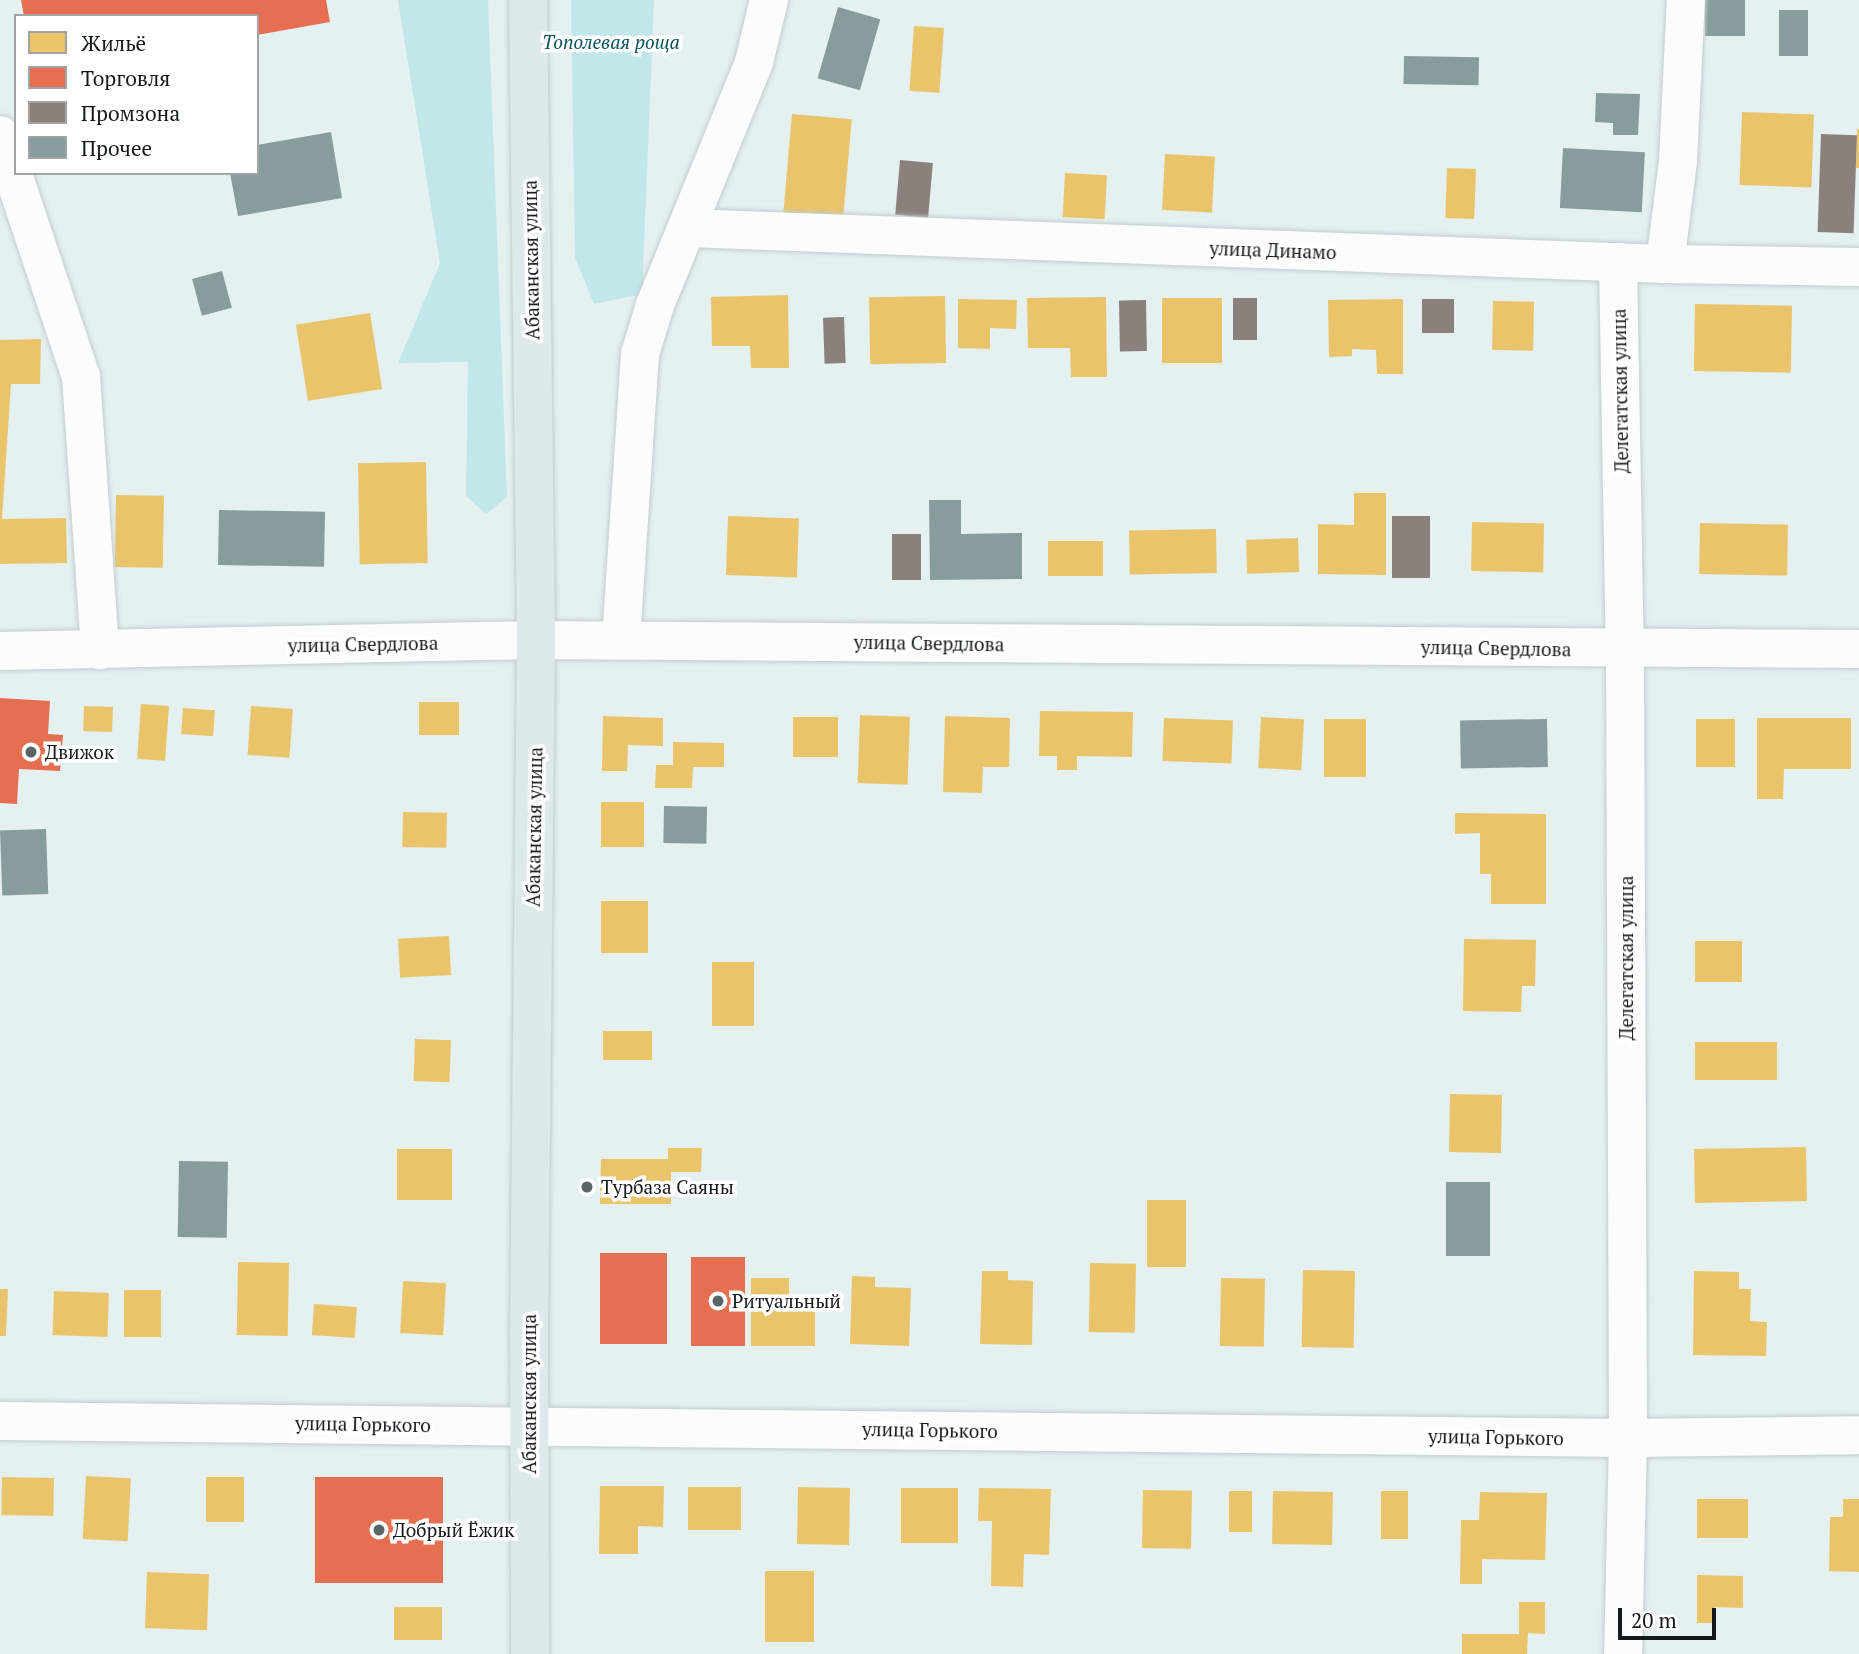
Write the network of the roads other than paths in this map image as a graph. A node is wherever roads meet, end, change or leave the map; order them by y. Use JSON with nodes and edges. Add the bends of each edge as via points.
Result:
{"nodes":[{"id":1,"x":528,"y":0,"type":"edge"},
{"id":2,"x":769,"y":0,"type":"edge"},
{"id":3,"x":1686,"y":0,"type":"edge"},
{"id":4,"x":0,"y":135,"type":"edge"},
{"id":5,"x":687,"y":228,"type":"junction"},
{"id":6,"x":1618,"y":262,"type":"junction"},
{"id":7,"x":1665,"y":264,"type":"junction"},
{"id":8,"x":1859,"y":267,"type":"edge"},
{"id":9,"x":536,"y":640,"type":"junction"},
{"id":10,"x":621,"y":640,"type":"junction"},
{"id":11,"x":1859,"y":649,"type":"edge"},
{"id":12,"x":100,"y":650,"type":"junction"},
{"id":13,"x":1625,"y":650,"type":"junction"},
{"id":14,"x":0,"y":652,"type":"edge"},
{"id":15,"x":0,"y":1421,"type":"edge"},
{"id":16,"x":530,"y":1426,"type":"junction"},
{"id":17,"x":1859,"y":1434,"type":"edge"},
{"id":18,"x":1628,"y":1438,"type":"junction"},
{"id":19,"x":530,"y":1654,"type":"edge"},
{"id":20,"x":1623,"y":1654,"type":"edge"}],
"edges":[{"from":1,"to":9,"type":"main road","name":"Абаканская улица"},
{"from":2,"to":5,"type":"street","via":[[754,62]]},
{"from":3,"to":7,"type":"street","via":[[1678,161]]},
{"from":4,"to":12,"type":"street","via":[[81,377]]},
{"from":5,"to":6,"type":"street","name":"улица Динамо"},
{"from":5,"to":10,"type":"street","via":[[640,354]]},
{"from":6,"to":7,"type":"street","name":"улица Динамо"},
{"from":6,"to":13,"type":"street","name":"Делегатская улица"},
{"from":7,"to":8,"type":"street","name":"улица Динамо"},
{"from":9,"to":10,"type":"street","name":"улица Свердлова"},
{"from":9,"to":12,"type":"street","name":"улица Свердлова"},
{"from":9,"to":16,"type":"main road","name":"Абаканская улица"},
{"from":10,"to":13,"type":"street","name":"улица Свердлова"},
{"from":11,"to":13,"type":"street","name":"улица Свердлова"},
{"from":12,"to":14,"type":"street","name":"улица Свердлова"},
{"from":13,"to":18,"type":"street","name":"Делегатская улица"},
{"from":15,"to":16,"type":"street","name":"улица Горького"},
{"from":16,"to":18,"type":"street","name":"улица Горького"},
{"from":16,"to":19,"type":"main road","name":"Абаканская улица"},
{"from":17,"to":18,"type":"street","name":"улица Горького"},
{"from":18,"to":20,"type":"street","name":"Делегатская улица"}]}
